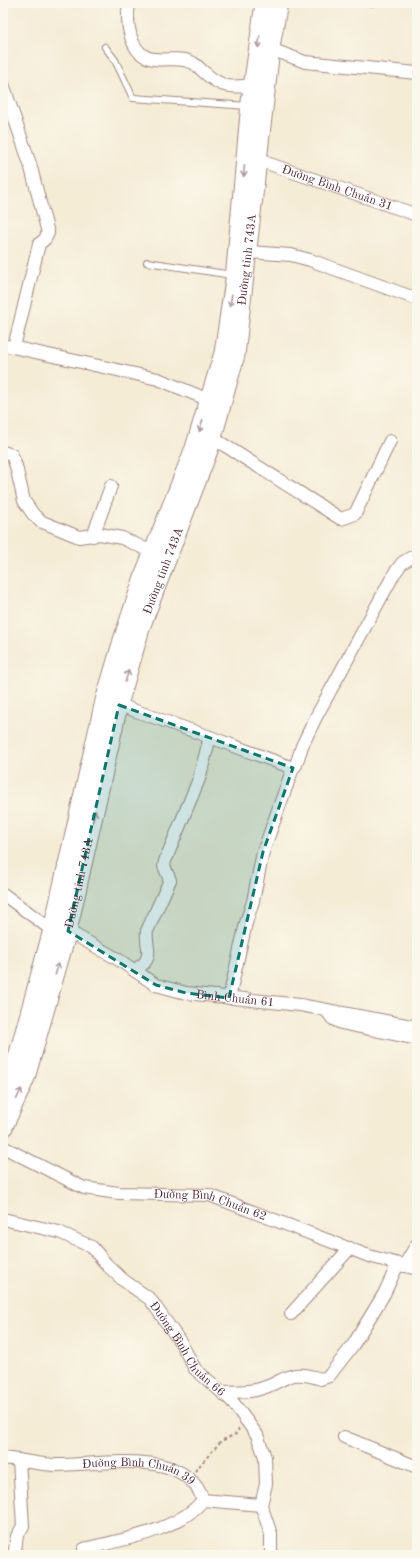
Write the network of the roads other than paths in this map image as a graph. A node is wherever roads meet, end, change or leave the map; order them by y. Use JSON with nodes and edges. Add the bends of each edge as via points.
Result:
{"nodes":[{"id":1,"x":129,"y":3,"type":"edge"},
{"id":2,"x":278,"y":4,"type":"edge"},
{"id":3,"x":105,"y":47,"type":"dead end"},
{"id":4,"x":272,"y":49,"type":"junction"},
{"id":5,"x":417,"y":73,"type":"edge"},
{"id":6,"x":3,"y":84,"type":"edge"},
{"id":7,"x":253,"y":84,"type":"junction"},
{"id":8,"x":250,"y":106,"type":"junction"},
{"id":9,"x":258,"y":160,"type":"junction"},
{"id":10,"x":417,"y":215,"type":"edge"},
{"id":11,"x":249,"y":252,"type":"junction"},
{"id":12,"x":147,"y":262,"type":"dead end"},
{"id":13,"x":234,"y":275,"type":"junction"},
{"id":14,"x":417,"y":299,"type":"edge"},
{"id":15,"x":8,"y":346,"type":"edge"},
{"id":16,"x":209,"y":400,"type":"junction"},
{"id":17,"x":213,"y":438,"type":"junction"},
{"id":18,"x":390,"y":442,"type":"dead end"},
{"id":19,"x":3,"y":452,"type":"edge"},
{"id":20,"x":111,"y":486,"type":"dead end"},
{"id":21,"x":93,"y":536,"type":"junction"},
{"id":22,"x":152,"y":552,"type":"junction"},
{"id":23,"x":412,"y":557,"type":"dead end"},
{"id":24,"x":119,"y":705,"type":"junction"},
{"id":25,"x":210,"y":736,"type":"junction"},
{"id":26,"x":292,"y":768,"type":"junction"},
{"id":27,"x":3,"y":894,"type":"edge"},
{"id":28,"x":60,"y":930,"type":"junction"},
{"id":29,"x":135,"y":971,"type":"junction"},
{"id":30,"x":229,"y":998,"type":"junction"},
{"id":31,"x":326,"y":1010,"type":"junction"},
{"id":32,"x":417,"y":1028,"type":"edge"},
{"id":33,"x":417,"y":1039,"type":"edge"},
{"id":34,"x":3,"y":1093,"type":"edge"},
{"id":35,"x":3,"y":1129,"type":"edge"},
{"id":36,"x":3,"y":1147,"type":"edge"},
{"id":37,"x":3,"y":1219,"type":"edge"},
{"id":38,"x":417,"y":1244,"type":"edge"},
{"id":39,"x":350,"y":1248,"type":"junction"},
{"id":40,"x":401,"y":1265,"type":"junction"},
{"id":41,"x":417,"y":1269,"type":"edge"},
{"id":42,"x":291,"y":1314,"type":"dead end"},
{"id":43,"x":222,"y":1392,"type":"junction"},
{"id":44,"x":344,"y":1437,"type":"dead end"},
{"id":45,"x":3,"y":1458,"type":"edge"},
{"id":46,"x":19,"y":1460,"type":"junction"},
{"id":47,"x":417,"y":1467,"type":"edge"},
{"id":48,"x":202,"y":1500,"type":"junction"},
{"id":49,"x":261,"y":1505,"type":"junction"},
{"id":50,"x":84,"y":1549,"type":"dead end"},
{"id":51,"x":16,"y":1555,"type":"edge"},
{"id":52,"x":271,"y":1555,"type":"edge"}],
"edges":[{"from":1,"to":7,"type":"street","via":[[127,14],[134,45],[153,60],[171,58],[193,63],[216,83],[233,88]]},
{"from":2,"to":4,"type":"main road","name":"Đường tỉnh 743A"},
{"from":2,"to":7,"type":"main road","name":"Đường tỉnh 743A","one_way":true},
{"from":3,"to":8,"type":"lane","via":[[115,60],[133,98]]},
{"from":4,"to":5,"type":"street","via":[[304,62]]},
{"from":4,"to":9,"type":"main road","name":"Đường tỉnh 743A"},
{"from":6,"to":15,"type":"street","via":[[30,164],[48,233],[39,244]]},
{"from":7,"to":8,"type":"main road","name":"Đường tỉnh 743A"},
{"from":8,"to":13,"type":"main road","name":"Đường tỉnh 743A","one_way":true},
{"from":9,"to":10,"type":"street","name":"Đường Bình Chuẩn 31"},
{"from":9,"to":11,"type":"main road","name":"Đường tỉnh 743A"},
{"from":11,"to":14,"type":"street","via":[[291,255],[310,260]]},
{"from":11,"to":17,"type":"main road","name":"Đường tỉnh 743A","via":[[236,355]]},
{"from":12,"to":13,"type":"lane"},
{"from":13,"to":16,"type":"main road","name":"Đường tỉnh 743A","one_way":true,"via":[[223,353]]},
{"from":15,"to":16,"type":"street","via":[[158,379]]},
{"from":16,"to":22,"type":"main road","name":"Đường tỉnh 743A","one_way":true,"via":[[194,448]]},
{"from":17,"to":18,"type":"street","via":[[341,519],[355,514]]},
{"from":24,"to":17,"type":"main road","name":"Đường tỉnh 743A","one_way":true,"via":[[142,625]]},
{"from":19,"to":21,"type":"street","via":[[12,455],[24,501],[40,521],[79,537]]},
{"from":20,"to":21,"type":"street"},
{"from":21,"to":22,"type":"street","via":[[100,534],[122,538]]},
{"from":22,"to":28,"type":"main road","name":"Đường tỉnh 743A","via":[[104,701]]},
{"from":23,"to":26,"type":"street","via":[[402,563],[394,574],[316,717],[296,765]]},
{"from":24,"to":25,"type":"street"},
{"from":28,"to":24,"type":"main road","name":"Đường tỉnh 743A","one_way":true},
{"from":25,"to":26,"type":"street"},
{"from":25,"to":29,"type":"street","via":[[199,779],[165,861],[164,866],[170,880],[147,932],[149,952],[144,964]]},
{"from":26,"to":30,"type":"street","via":[[263,852]]},
{"from":27,"to":28,"type":"street","name":"Bình Chuẩn 61"},
{"from":28,"to":29,"type":"street","name":"Bình Chuẩn 61"},
{"from":28,"to":34,"type":"main road","name":"Đường tỉnh 743A","via":[[12,1075]]},
{"from":35,"to":28,"type":"main road","name":"Đường tỉnh 743A","one_way":true,"via":[[26,1078]]},
{"from":29,"to":30,"type":"street","name":"Bình Chuẩn 61","via":[[156,985],[186,993]]},
{"from":30,"to":31,"type":"street","name":"Bình Chuẩn 61"},
{"from":31,"to":32,"type":"street","name":"Bình Chuẩn 61"},
{"from":31,"to":33,"type":"street","via":[[333,1019],[341,1023]]},
{"from":36,"to":39,"type":"street","name":"Đường Bình Chuẩn 62","via":[[84,1188],[118,1193],[210,1195]]},
{"from":37,"to":43,"type":"street","name":"Đường Bình Chuẩn 66","via":[[59,1232],[92,1247],[123,1280],[150,1299],[196,1369]]},
{"from":38,"to":40,"type":"street"},
{"from":39,"to":40,"type":"street","name":"Đường Bình Chuẩn 62"},
{"from":39,"to":42,"type":"street"},
{"from":40,"to":41,"type":"street","name":"Đường Bình Chuẩn 62"},
{"from":40,"to":43,"type":"street","via":[[353,1345],[329,1376],[321,1379],[306,1374],[291,1375],[257,1389]]},
{"from":43,"to":49,"type":"street","name":"Đường Bình Chuẩn 66","via":[[232,1401],[257,1435],[266,1457],[266,1484]]},
{"from":44,"to":47,"type":"street"},
{"from":45,"to":46,"type":"street","name":"Đường Bình Chuẩn 39"},
{"from":46,"to":48,"type":"street","name":"Đường Bình Chuẩn 39","via":[[54,1465],[154,1462],[170,1467],[189,1479],[200,1491]]},
{"from":46,"to":51,"type":"street","via":[[24,1526],[17,1536]]},
{"from":48,"to":49,"type":"street","name":"Đường Bình Chuẩn 39"},
{"from":48,"to":50,"type":"street","via":[[196,1509],[174,1523]]},
{"from":49,"to":52,"type":"street","via":[[271,1534]]}]}
